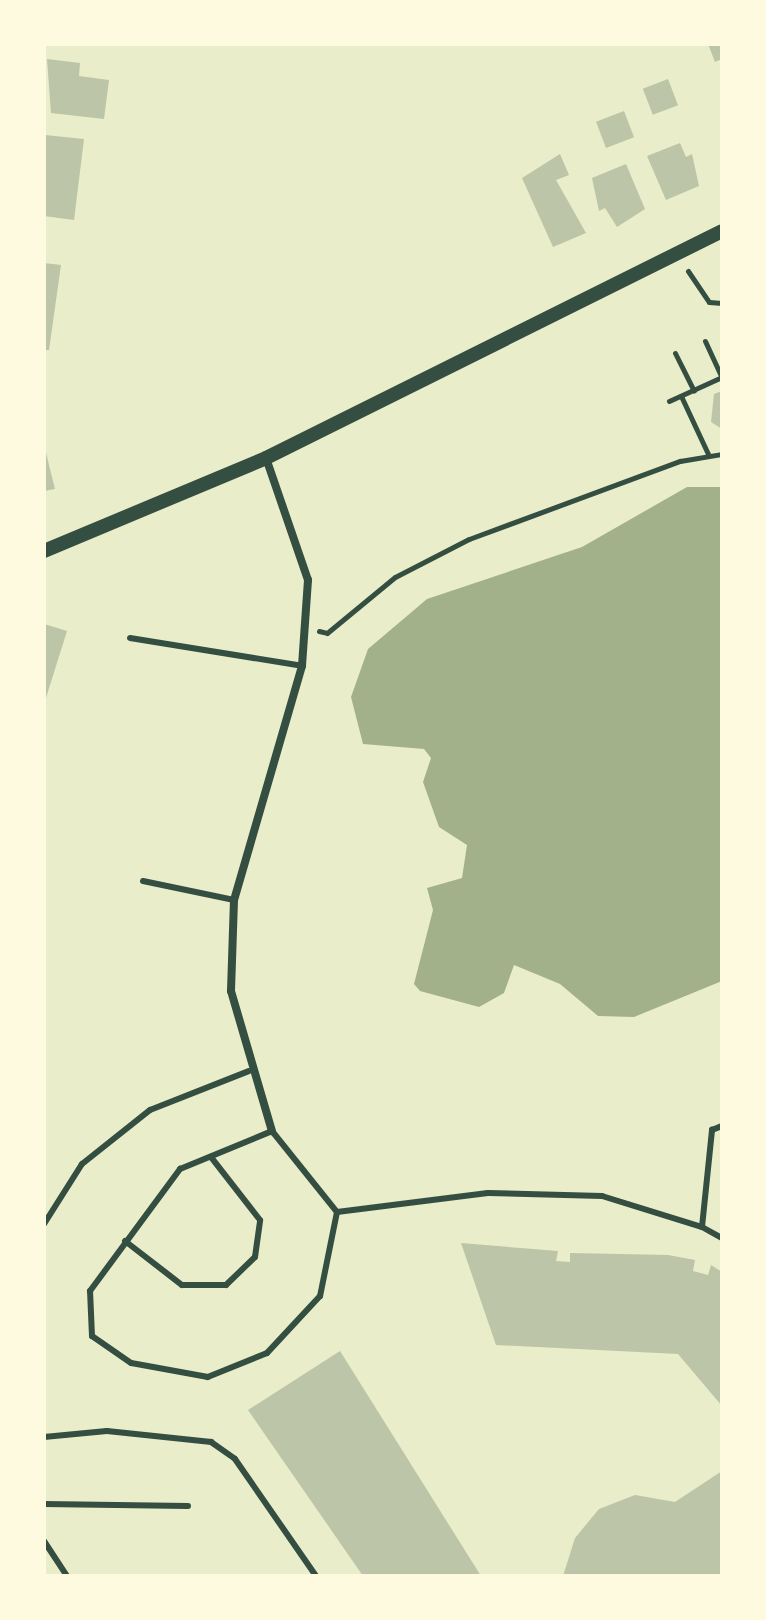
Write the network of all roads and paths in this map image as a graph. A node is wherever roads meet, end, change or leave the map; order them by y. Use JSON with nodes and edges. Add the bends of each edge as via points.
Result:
{"nodes":[{"id":1,"x":722,"y":231,"type":"edge"},
{"id":2,"x":678,"y":252,"type":"junction"},
{"id":3,"x":722,"y":303,"type":"edge"},
{"id":4,"x":705,"y":341,"type":"dead end"},
{"id":5,"x":675,"y":353,"type":"dead end"},
{"id":6,"x":722,"y":379,"type":"edge"},
{"id":7,"x":694,"y":391,"type":"junction"},
{"id":8,"x":681,"y":396,"type":"junction"},
{"id":9,"x":669,"y":401,"type":"dead end"},
{"id":10,"x":708,"y":454,"type":"junction"},
{"id":11,"x":722,"y":454,"type":"edge"},
{"id":12,"x":266,"y":458,"type":"junction"},
{"id":13,"x":44,"y":551,"type":"edge"},
{"id":14,"x":306,"y":628,"type":"junction"},
{"id":15,"x":130,"y":638,"type":"dead end"},
{"id":16,"x":302,"y":666,"type":"junction"},
{"id":17,"x":143,"y":881,"type":"dead end"},
{"id":18,"x":234,"y":900,"type":"junction"},
{"id":19,"x":249,"y":1071,"type":"junction"},
{"id":20,"x":722,"y":1126,"type":"edge"},
{"id":21,"x":272,"y":1131,"type":"junction"},
{"id":22,"x":211,"y":1157,"type":"junction"},
{"id":23,"x":337,"y":1212,"type":"junction"},
{"id":24,"x":44,"y":1224,"type":"edge"},
{"id":25,"x":702,"y":1227,"type":"junction"},
{"id":26,"x":722,"y":1238,"type":"edge"},
{"id":27,"x":125,"y":1241,"type":"junction"},
{"id":28,"x":44,"y":1437,"type":"edge"},
{"id":29,"x":44,"y":1504,"type":"edge"},
{"id":30,"x":188,"y":1506,"type":"dead end"},
{"id":31,"x":44,"y":1541,"type":"edge"},
{"id":32,"x":67,"y":1576,"type":"edge"},
{"id":33,"x":316,"y":1576,"type":"edge"}],
"edges":[{"from":1,"to":2,"type":"street"},
{"from":2,"to":3,"type":"path","via":[[709,302]]},
{"from":2,"to":12,"type":"street"},
{"from":4,"to":6,"type":"path"},
{"from":5,"to":7,"type":"path"},
{"from":6,"to":7,"type":"path"},
{"from":7,"to":8,"type":"path"},
{"from":8,"to":9,"type":"path"},
{"from":8,"to":10,"type":"path"},
{"from":10,"to":11,"type":"path"},
{"from":10,"to":14,"type":"path","via":[[469,539],[395,577],[327,633]]},
{"from":12,"to":13,"type":"street"},
{"from":12,"to":14,"type":"street","via":[[298,536]]},
{"from":14,"to":16,"type":"street"},
{"from":15,"to":16,"type":"lane"},
{"from":16,"to":18,"type":"street"},
{"from":17,"to":18,"type":"lane"},
{"from":18,"to":19,"type":"street","via":[[231,991]]},
{"from":19,"to":21,"type":"street"},
{"from":19,"to":24,"type":"lane","via":[[150,1110],[82,1164]]},
{"from":20,"to":25,"type":"lane","via":[[712,1130]]},
{"from":21,"to":22,"type":"lane"},
{"from":21,"to":23,"type":"lane"},
{"from":22,"to":27,"type":"lane","via":[[180,1169]]},
{"from":22,"to":27,"type":"lane","via":[[260,1220],[255,1257],[226,1285],[182,1285]]},
{"from":23,"to":25,"type":"lane","via":[[488,1193],[602,1196]]},
{"from":23,"to":27,"type":"lane","via":[[320,1296],[267,1353],[208,1377],[131,1363],[92,1336],[90,1291]]},
{"from":25,"to":26,"type":"lane"},
{"from":28,"to":33,"type":"lane","via":[[107,1431],[211,1442],[235,1459]]},
{"from":29,"to":30,"type":"lane"},
{"from":31,"to":32,"type":"lane"}]}
